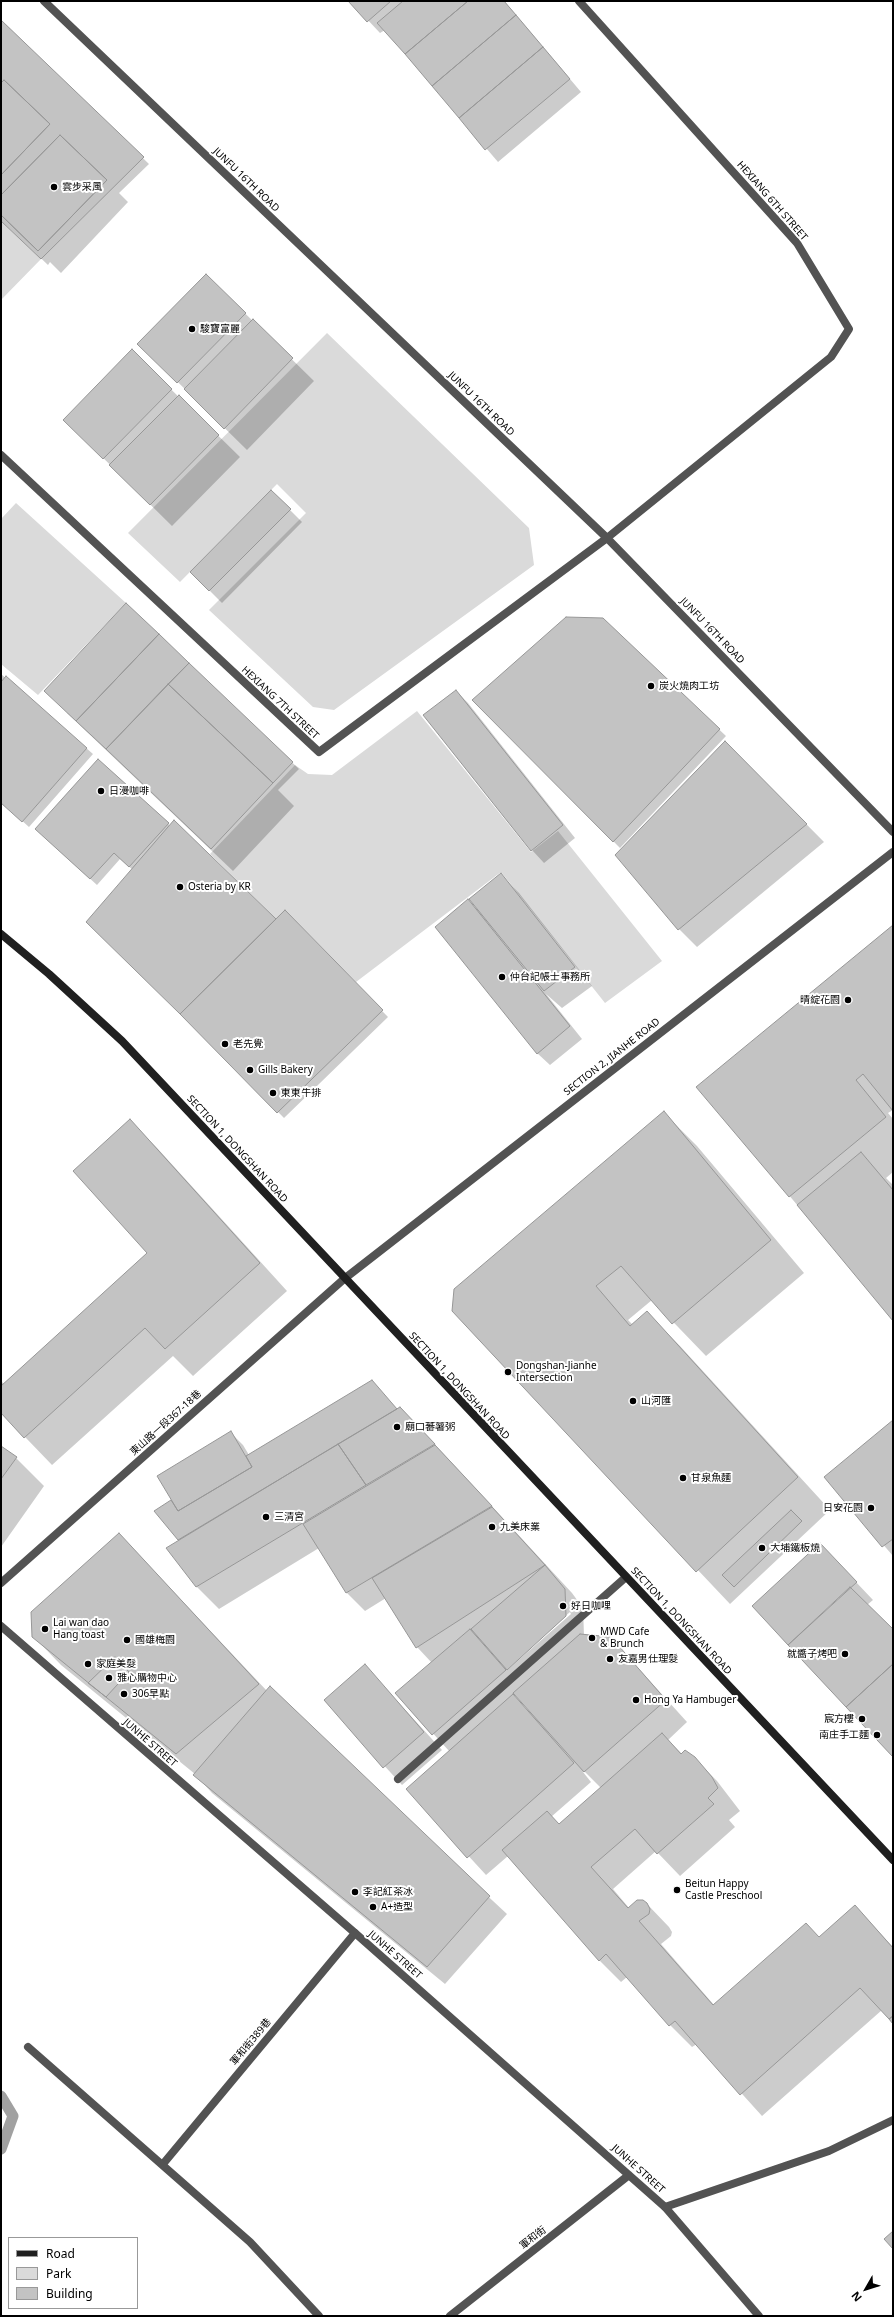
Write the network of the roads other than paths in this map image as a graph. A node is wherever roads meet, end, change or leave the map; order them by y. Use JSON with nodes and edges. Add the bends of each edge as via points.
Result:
{"nodes":[{"id":1,"x":44,"y":1,"type":"edge"},
{"id":2,"x":578,"y":1,"type":"edge"},
{"id":3,"x":1,"y":455,"type":"edge"},
{"id":4,"x":607,"y":538,"type":"junction"},
{"id":5,"x":893,"y":832,"type":"edge"},
{"id":6,"x":893,"y":852,"type":"edge"},
{"id":7,"x":1,"y":934,"type":"edge"},
{"id":8,"x":344,"y":1279,"type":"junction"},
{"id":9,"x":626,"y":1577,"type":"junction"},
{"id":10,"x":1,"y":1583,"type":"edge"},
{"id":11,"x":1,"y":1626,"type":"edge"},
{"id":12,"x":398,"y":1779,"type":"dead end"},
{"id":13,"x":893,"y":1860,"type":"edge"},
{"id":14,"x":355,"y":1933,"type":"junction"},
{"id":15,"x":28,"y":2047,"type":"dead end"},
{"id":16,"x":893,"y":2120,"type":"edge"},
{"id":17,"x":164,"y":2164,"type":"junction"},
{"id":18,"x":629,"y":2175,"type":"junction"},
{"id":19,"x":665,"y":2207,"type":"junction"},
{"id":20,"x":319,"y":2316,"type":"edge"},
{"id":21,"x":450,"y":2316,"type":"edge"},
{"id":22,"x":758,"y":2316,"type":"edge"}],
"edges":[{"from":1,"to":4,"type":"street","name":"JUNFU 16TH ROAD"},
{"from":2,"to":4,"type":"street","name":"HEXIANG 6TH STREET","via":[[797,243],[849,329],[831,357]]},
{"from":3,"to":4,"type":"street","name":"HEXIANG 7TH STREET","via":[[319,752]]},
{"from":4,"to":5,"type":"street","name":"JUNFU 16TH ROAD"},
{"from":6,"to":8,"type":"street","name":"SECTION 2, JIANHE ROAD"},
{"from":7,"to":8,"type":"main road","name":"SECTION 1, DONGSHAN ROAD","via":[[122,1041]]},
{"from":8,"to":9,"type":"main road","name":"SECTION 1, DONGSHAN ROAD"},
{"from":8,"to":10,"type":"street","name":"東山路一段367-18巷"},
{"from":9,"to":12,"type":"street"},
{"from":9,"to":13,"type":"main road","name":"SECTION 1, DONGSHAN ROAD"},
{"from":11,"to":14,"type":"street","name":"JUNHE STREET"},
{"from":14,"to":17,"type":"street","name":"軍和街389巷"},
{"from":14,"to":18,"type":"street","name":"JUNHE STREET"},
{"from":15,"to":17,"type":"street"},
{"from":16,"to":19,"type":"street","via":[[829,2151]]},
{"from":17,"to":20,"type":"street","via":[[250,2242]]},
{"from":18,"to":19,"type":"street","name":"JUNHE STREET"},
{"from":18,"to":21,"type":"street","name":"軍和街"},
{"from":19,"to":22,"type":"street","name":"JUNHE STREET"}]}
